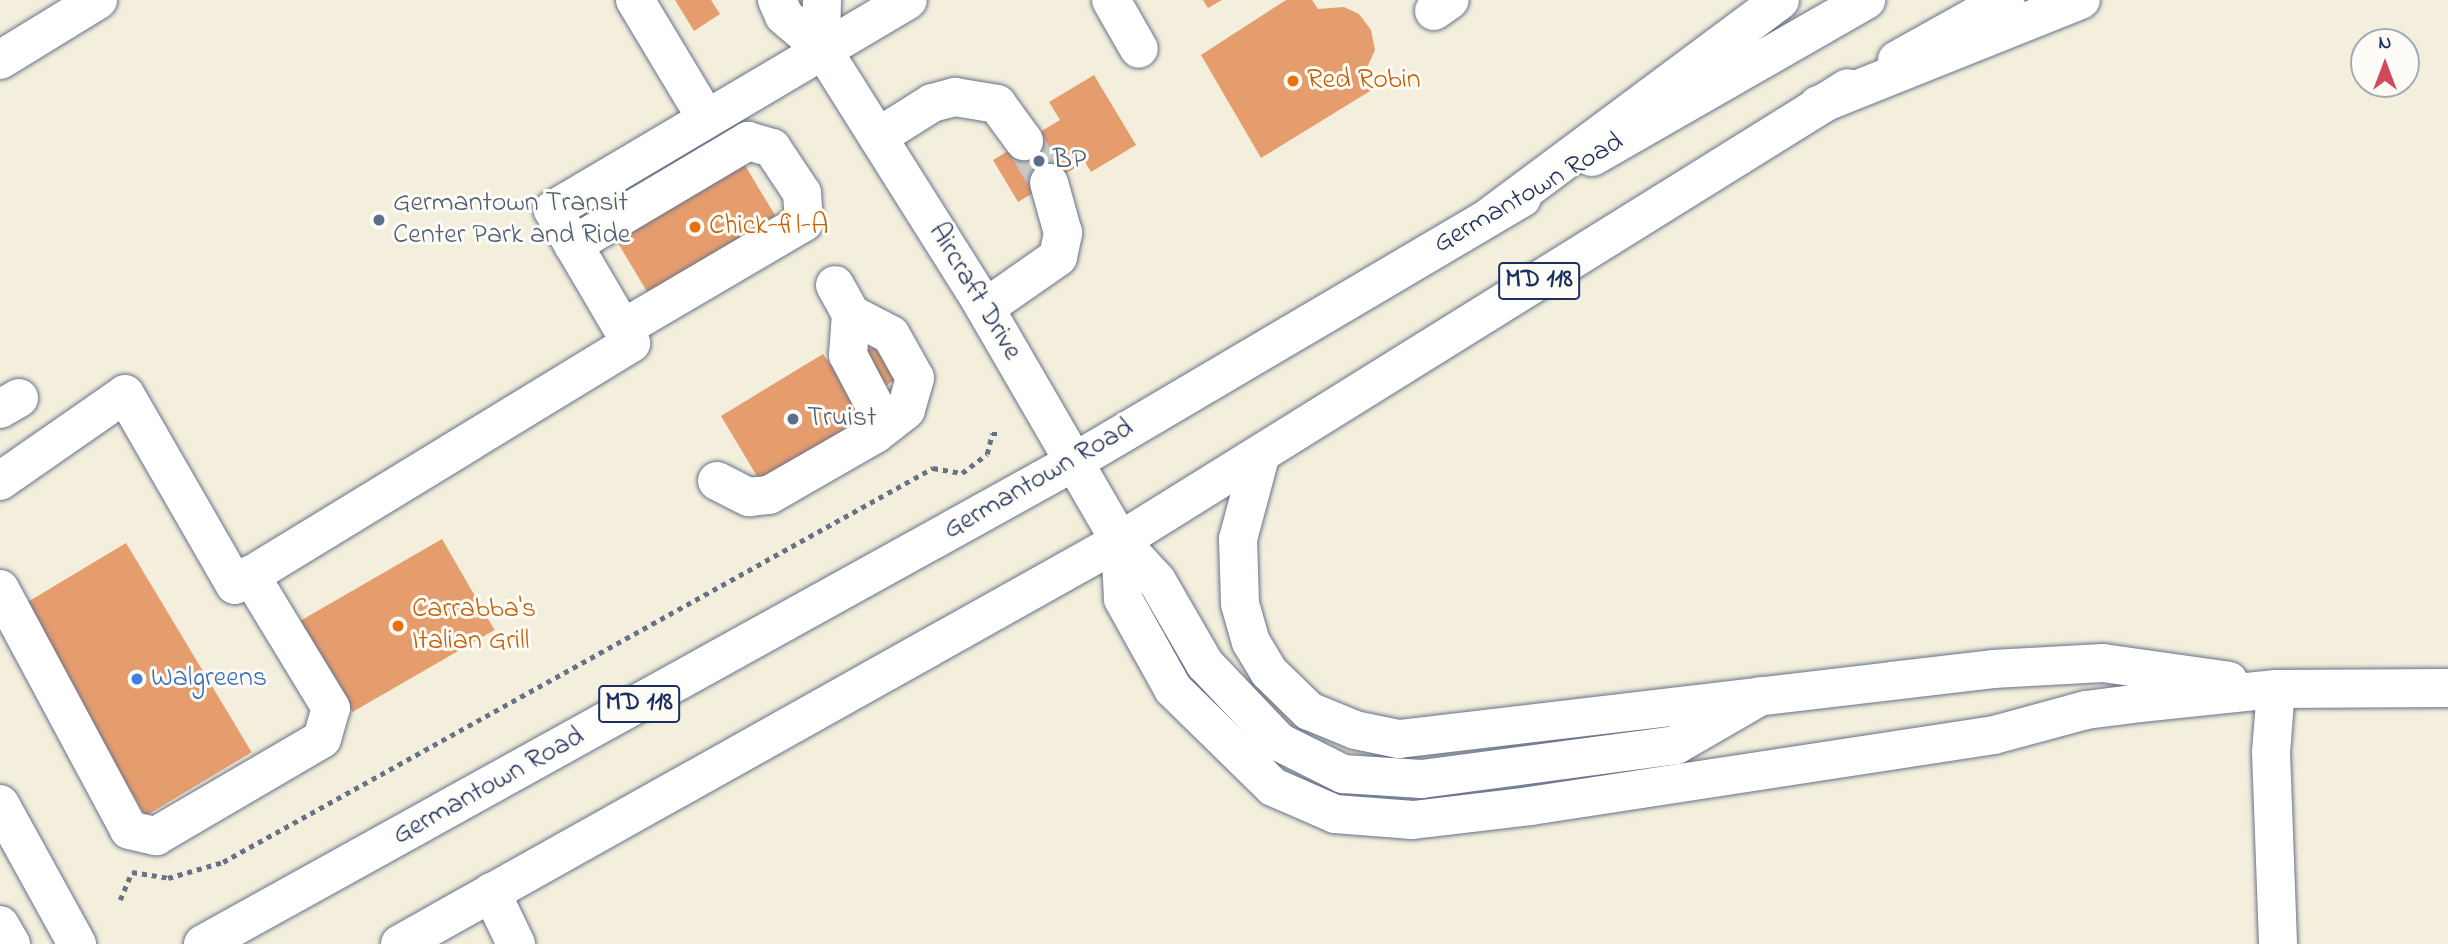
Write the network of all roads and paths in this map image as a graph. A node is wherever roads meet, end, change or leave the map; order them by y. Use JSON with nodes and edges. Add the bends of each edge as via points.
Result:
{"nodes":[{"id":1,"x":98,"y":0,"type":"edge"},
{"id":2,"x":635,"y":0,"type":"edge"},
{"id":3,"x":777,"y":0,"type":"edge"},
{"id":4,"x":822,"y":0,"type":"edge"},
{"id":5,"x":1111,"y":0,"type":"edge"},
{"id":6,"x":1780,"y":0,"type":"edge"},
{"id":7,"x":1866,"y":0,"type":"edge"},
{"id":8,"x":2005,"y":0,"type":"edge"},
{"id":9,"x":2081,"y":0,"type":"edge"},
{"id":10,"x":894,"y":4,"type":"edge"},
{"id":11,"x":821,"y":47,"type":"junction"},
{"id":12,"x":1139,"y":48,"type":"dead end"},
{"id":13,"x":0,"y":60,"type":"edge"},
{"id":14,"x":1818,"y":105,"type":"junction"},
{"id":15,"x":706,"y":118,"type":"junction"},
{"id":16,"x":878,"y":137,"type":"junction"},
{"id":17,"x":1024,"y":141,"type":"tunnel mouth"},
{"id":18,"x":1049,"y":184,"type":"tunnel mouth"},
{"id":19,"x":1492,"y":215,"type":"junction"},
{"id":20,"x":573,"y":245,"type":"junction"},
{"id":21,"x":985,"y":308,"type":"junction"},
{"id":22,"x":623,"y":328,"type":"junction"},
{"id":23,"x":875,"y":434,"type":"junction"},
{"id":24,"x":1001,"y":434,"type":"dead end"},
{"id":25,"x":1260,"y":457,"type":"junction"},
{"id":26,"x":1074,"y":462,"type":"junction"},
{"id":27,"x":0,"y":481,"type":"edge"},
{"id":28,"x":717,"y":481,"type":"dead end"},
{"id":29,"x":1120,"y":541,"type":"junction"},
{"id":30,"x":250,"y":575,"type":"junction"},
{"id":31,"x":0,"y":589,"type":"edge"},
{"id":32,"x":2448,"y":688,"type":"edge"},
{"id":33,"x":2276,"y":689,"type":"junction"},
{"id":34,"x":1761,"y":696,"type":"junction"},
{"id":35,"x":0,"y":804,"type":"edge"},
{"id":36,"x":491,"y":892,"type":"junction"},
{"id":37,"x":120,"y":900,"type":"dead end"},
{"id":38,"x":0,"y":925,"type":"edge"},
{"id":39,"x":11,"y":944,"type":"edge"},
{"id":40,"x":77,"y":944,"type":"edge"},
{"id":41,"x":203,"y":944,"type":"edge"},
{"id":42,"x":400,"y":944,"type":"edge"},
{"id":43,"x":516,"y":944,"type":"edge"},
{"id":44,"x":2278,"y":944,"type":"edge"}],
"edges":[{"from":1,"to":13,"type":"main road"},
{"from":2,"to":15,"type":"main road"},
{"from":3,"to":11,"type":"main road","name":"Aircraft Drive","via":[[784,16]]},
{"from":4,"to":11,"type":"main road"},
{"from":5,"to":12,"type":"main road"},
{"from":6,"to":19,"type":"main road"},
{"from":7,"to":19,"type":"main road","name":"Germantown Road","number":"MD 118"},
{"from":8,"to":14,"type":"main road","number":"MD 118"},
{"from":9,"to":14,"type":"main road"},
{"from":10,"to":11,"type":"main road"},
{"from":11,"to":15,"type":"main road"},
{"from":11,"to":16,"type":"main road","name":"Aircraft Drive"},
{"from":14,"to":25,"type":"main road","number":"MD 118"},
{"from":15,"to":20,"type":"main road","via":[[553,210]]},
{"from":16,"to":17,"type":"main road","via":[[932,103],[955,97],[997,104]]},
{"from":16,"to":21,"type":"main road","name":"Aircraft Drive"},
{"from":18,"to":21,"type":"main road","via":[[1063,233],[1058,257]]},
{"from":19,"to":26,"type":"main road","name":"Germantown Road","number":"MD 118"},
{"from":20,"to":22,"type":"main road"},
{"from":20,"to":22,"type":"main road","via":[[748,141],[772,148],[802,193],[804,222]]},
{"from":21,"to":26,"type":"main road","name":"Aircraft Drive"},
{"from":22,"to":30,"type":"main road","via":[[631,343]]},
{"from":23,"to":23,"type":"main road","via":[[878,412],[848,355],[843,299],[891,335],[915,378],[906,410]]},
{"from":23,"to":28,"type":"main road","via":[[769,495],[749,497]]},
{"from":24,"to":37,"type":"path","via":[[992,434],[987,454],[962,473],[933,468],[223,862],[168,878],[132,872]]},
{"from":25,"to":29,"type":"main road","number":"MD 118"},
{"from":25,"to":34,"type":"main road","via":[[1237,539],[1240,604],[1269,672],[1309,711],[1398,739]]},
{"from":26,"to":29,"type":"main road","name":"Aircraft Drive"},
{"from":26,"to":41,"type":"main road","name":"Germantown Road","number":"MD 118"},
{"from":27,"to":30,"type":"main road","via":[[125,394],[235,585]]},
{"from":29,"to":33,"type":"main road","via":[[1123,599],[1173,689],[1273,787],[1335,814],[1413,820],[1530,806],[1994,735],[2086,710]]},
{"from":29,"to":34,"type":"main road","via":[[1157,581],[1205,664],[1253,719],[1279,742],[1343,774],[1422,779],[1676,745]]},
{"from":29,"to":36,"type":"main road","number":"MD 118"},
{"from":30,"to":31,"type":"main road","via":[[331,708],[322,739],[156,836],[128,830]]},
{"from":32,"to":33,"type":"main road"},
{"from":33,"to":34,"type":"main road","via":[[2103,663],[1993,668]]},
{"from":33,"to":44,"type":"main road","via":[[2271,752]]},
{"from":35,"to":40,"type":"main road"},
{"from":36,"to":42,"type":"main road","number":"MD 118"},
{"from":36,"to":43,"type":"main road"},
{"from":38,"to":39,"type":"main road"}]}
